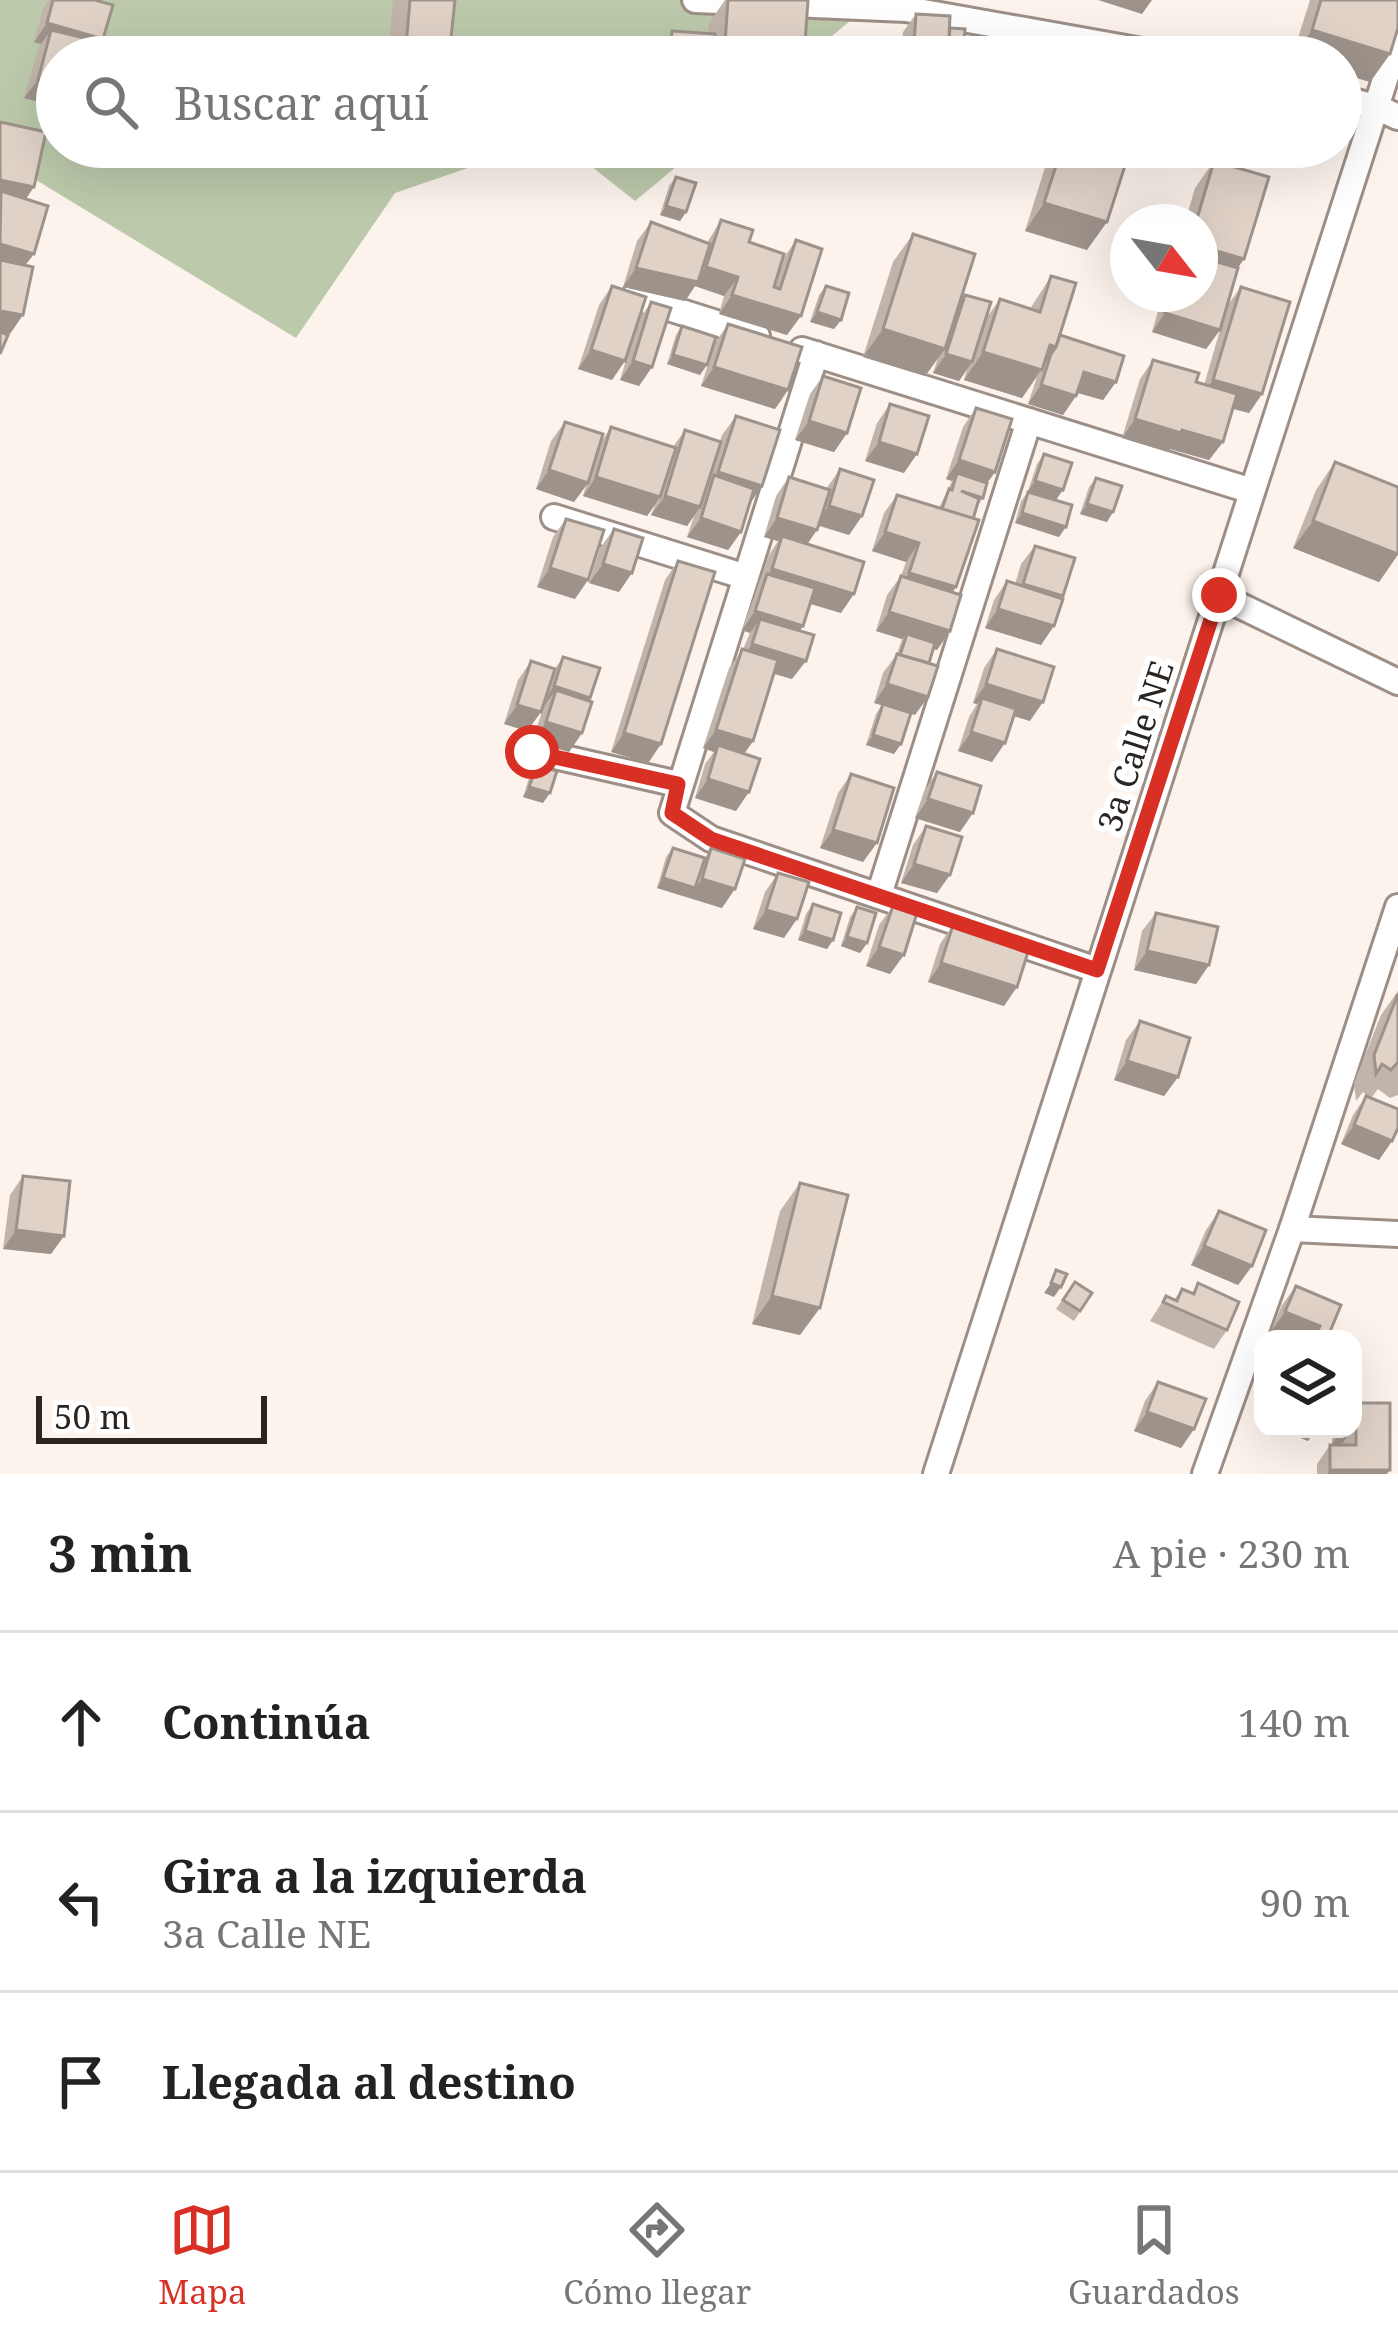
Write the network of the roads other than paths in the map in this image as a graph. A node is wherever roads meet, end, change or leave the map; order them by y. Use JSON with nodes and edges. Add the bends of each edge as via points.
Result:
{"nodes":[{"id":1,"x":694,"y":0,"type":"edge"},
{"id":2,"x":906,"y":5,"type":"edge"},
{"id":3,"x":1067,"y":36,"type":"edge"},
{"id":4,"x":1398,"y":39,"type":"edge"},
{"id":5,"x":1387,"y":112,"type":"edge"},
{"id":6,"x":634,"y":297,"type":"edge"},
{"id":7,"x":816,"y":355,"type":"junction"},
{"id":8,"x":1028,"y":421,"type":"junction"},
{"id":9,"x":1252,"y":491,"type":"junction"},
{"id":10,"x":554,"y":517,"type":"dead end"},
{"id":11,"x":746,"y":577,"type":"junction"},
{"id":12,"x":1219,"y":595,"type":"junction"},
{"id":13,"x":1398,"y":682,"type":"edge"},
{"id":14,"x":532,"y":752,"type":"dead end"},
{"id":15,"x":678,"y":784,"type":"junction"},
{"id":16,"x":879,"y":895,"type":"junction"},
{"id":17,"x":1398,"y":907,"type":"edge"},
{"id":18,"x":1097,"y":970,"type":"junction"},
{"id":19,"x":1292,"y":1229,"type":"junction"},
{"id":20,"x":1398,"y":1234,"type":"edge"},
{"id":21,"x":936,"y":1474,"type":"edge"},
{"id":22,"x":1205,"y":1474,"type":"edge"}],
"edges":[{"from":1,"to":2,"type":"street"},
{"from":2,"to":3,"type":"street"},
{"from":4,"to":5,"type":"street","name":"3a Calle NE"},
{"from":5,"to":9,"type":"street","name":"3a Calle NE"},
{"from":6,"to":7,"type":"street"},
{"from":7,"to":8,"type":"street"},
{"from":7,"to":11,"type":"street"},
{"from":8,"to":9,"type":"street"},
{"from":8,"to":16,"type":"street"},
{"from":9,"to":12,"type":"street","name":"3a Calle NE"},
{"from":10,"to":11,"type":"street"},
{"from":11,"to":15,"type":"street"},
{"from":12,"to":13,"type":"street"},
{"from":12,"to":18,"type":"street","name":"3a Calle NE"},
{"from":14,"to":15,"type":"street"},
{"from":15,"to":16,"type":"street","via":[[672,813],[711,839]]},
{"from":16,"to":18,"type":"street"},
{"from":17,"to":19,"type":"street"},
{"from":18,"to":21,"type":"street","name":"3a Calle NE"},
{"from":19,"to":20,"type":"street"},
{"from":19,"to":22,"type":"street"}]}
